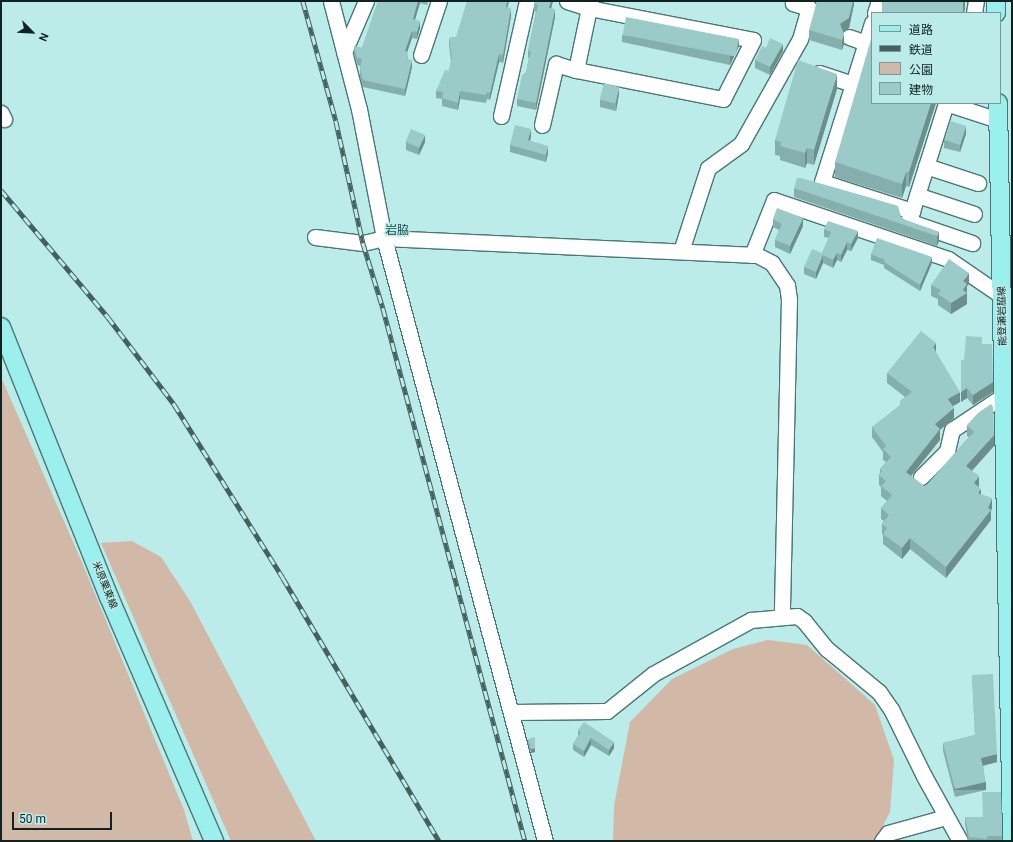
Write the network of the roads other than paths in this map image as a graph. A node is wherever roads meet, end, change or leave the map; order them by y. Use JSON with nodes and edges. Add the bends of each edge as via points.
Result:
{"nodes":[{"id":1,"x":332,"y":1,"type":"edge"},
{"id":2,"x":366,"y":1,"type":"edge"},
{"id":3,"x":439,"y":1,"type":"edge"},
{"id":4,"x":527,"y":1,"type":"edge"},
{"id":5,"x":567,"y":1,"type":"edge"},
{"id":6,"x":794,"y":1,"type":"edge"},
{"id":7,"x":879,"y":1,"type":"edge"},
{"id":8,"x":976,"y":1,"type":"edge"},
{"id":9,"x":996,"y":1,"type":"edge"},
{"id":10,"x":590,"y":4,"type":"edge"},
{"id":11,"x":875,"y":12,"type":"edge"},
{"id":12,"x":974,"y":12,"type":"edge"},
{"id":13,"x":996,"y":12,"type":"edge"},
{"id":14,"x":871,"y":26,"type":"edge"},
{"id":15,"x":849,"y":37,"type":"dead end"},
{"id":16,"x":866,"y":43,"type":"junction"},
{"id":17,"x":344,"y":52,"type":"junction"},
{"id":18,"x":421,"y":55,"type":"dead end"},
{"id":19,"x":576,"y":70,"type":"junction"},
{"id":20,"x":811,"y":71,"type":"edge"},
{"id":21,"x":852,"y":84,"type":"junction"},
{"id":22,"x":946,"y":104,"type":"edge"},
{"id":23,"x":952,"y":104,"type":"edge"},
{"id":24,"x":998,"y":112,"type":"edge"},
{"id":25,"x":501,"y":116,"type":"dead end"},
{"id":26,"x":542,"y":125,"type":"dead end"},
{"id":27,"x":926,"y":166,"type":"junction"},
{"id":28,"x":978,"y":183,"type":"dead end"},
{"id":29,"x":917,"y":195,"type":"junction"},
{"id":30,"x":912,"y":210,"type":"junction"},
{"id":31,"x":974,"y":214,"type":"dead end"},
{"id":32,"x":315,"y":237,"type":"dead end"},
{"id":33,"x":384,"y":238,"type":"junction"},
{"id":34,"x":972,"y":243,"type":"dead end"},
{"id":35,"x":681,"y":251,"type":"junction"},
{"id":36,"x":752,"y":255,"type":"junction"},
{"id":37,"x":1007,"y":296,"type":"edge"},
{"id":38,"x":1,"y":327,"type":"edge"},
{"id":39,"x":1004,"y":395,"type":"junction"},
{"id":40,"x":921,"y":477,"type":"dead end"},
{"id":41,"x":1009,"y":513,"type":"edge"},
{"id":42,"x":782,"y":617,"type":"junction"},
{"id":43,"x":512,"y":712,"type":"junction"},
{"id":44,"x":946,"y":817,"type":"junction"},
{"id":45,"x":214,"y":841,"type":"edge"},
{"id":46,"x":545,"y":841,"type":"edge"},
{"id":47,"x":882,"y":841,"type":"edge"},
{"id":48,"x":960,"y":841,"type":"edge"},
{"id":49,"x":1012,"y":841,"type":"edge"}],
"edges":[{"from":1,"to":17,"type":"street"},
{"from":2,"to":17,"type":"street"},
{"from":3,"to":18,"type":"street"},
{"from":4,"to":25,"type":"street"},
{"from":5,"to":10,"type":"street"},
{"from":6,"to":35,"type":"street","via":[[793,3],[809,8],[800,39],[741,144],[708,168]]},
{"from":7,"to":11,"type":"street"},
{"from":8,"to":12,"type":"street"},
{"from":9,"to":13,"type":"main road"},
{"from":10,"to":19,"type":"street"},
{"from":10,"to":19,"type":"street","via":[[753,40],[723,99]]},
{"from":14,"to":16,"type":"street"},
{"from":15,"to":16,"type":"street"},
{"from":16,"to":21,"type":"street"},
{"from":17,"to":33,"type":"street","via":[[359,109]]},
{"from":19,"to":26,"type":"street","via":[[556,64]]},
{"from":20,"to":21,"type":"street"},
{"from":21,"to":30,"type":"street","via":[[822,182]]},
{"from":22,"to":27,"type":"street"},
{"from":23,"to":24,"type":"street"},
{"from":24,"to":37,"type":"main road","name":"能登瀬岩脇線"},
{"from":27,"to":28,"type":"street"},
{"from":27,"to":29,"type":"street"},
{"from":29,"to":30,"type":"street"},
{"from":29,"to":31,"type":"street"},
{"from":30,"to":34,"type":"street","via":[[908,221]]},
{"from":32,"to":33,"type":"street","via":[[363,243]]},
{"from":33,"to":35,"type":"street"},
{"from":33,"to":43,"type":"street"},
{"from":35,"to":36,"type":"street"},
{"from":36,"to":37,"type":"street","via":[[774,200],[948,259]]},
{"from":36,"to":42,"type":"street","via":[[772,262],[787,285],[789,299]]},
{"from":37,"to":39,"type":"main road","name":"能登瀬岩脇線"},
{"from":38,"to":45,"type":"main road","name":"米原栗東線","via":[[109,597]]},
{"from":39,"to":40,"type":"street","via":[[952,430],[947,451]]},
{"from":39,"to":41,"type":"main road","name":"能登瀬岩脇線"},
{"from":41,"to":49,"type":"main road","name":"能登瀬岩脇線"},
{"from":42,"to":43,"type":"street","via":[[751,620],[653,674],[607,711]]},
{"from":42,"to":44,"type":"street","via":[[796,616],[804,621],[827,649],[879,692],[903,729]]},
{"from":43,"to":46,"type":"street"},
{"from":44,"to":47,"type":"street","via":[[888,833]]},
{"from":44,"to":48,"type":"street"}]}
